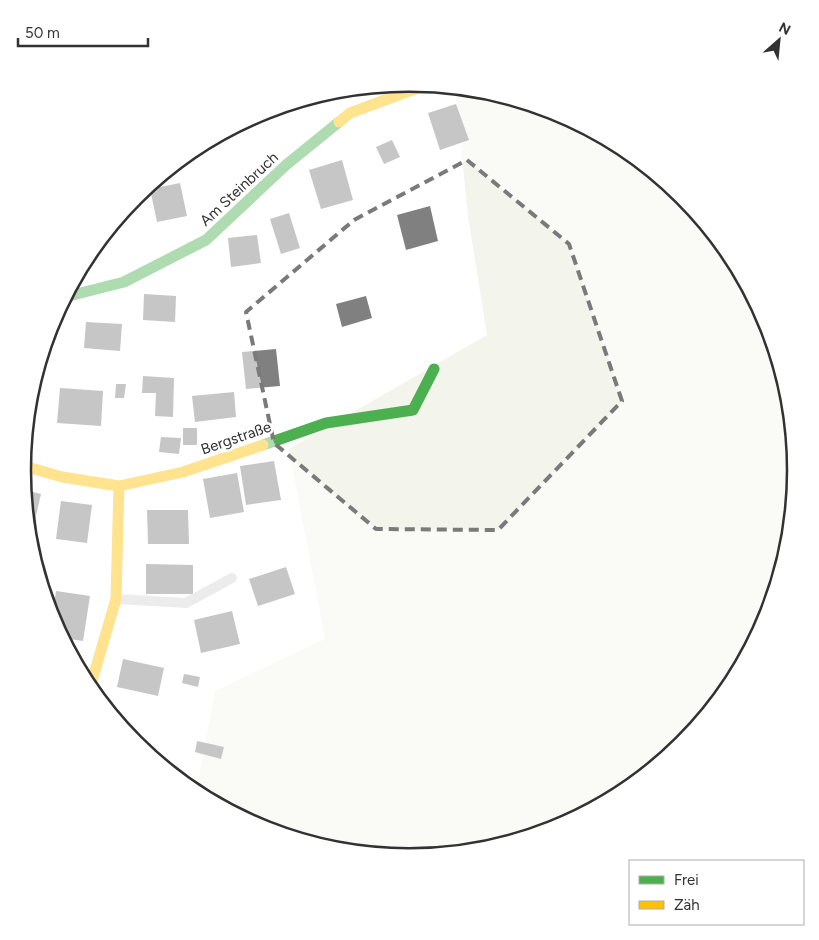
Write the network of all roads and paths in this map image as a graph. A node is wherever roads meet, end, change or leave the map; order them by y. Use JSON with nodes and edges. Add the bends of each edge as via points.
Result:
{"nodes":[{"id":1,"x":406,"y":92,"type":"edge"},
{"id":2,"x":74,"y":295,"type":"edge"},
{"id":3,"x":434,"y":368,"type":"dead end"},
{"id":4,"x":31,"y":468,"type":"edge"},
{"id":5,"x":119,"y":486,"type":"junction"},
{"id":6,"x":232,"y":578,"type":"dead end"},
{"id":7,"x":116,"y":599,"type":"junction"},
{"id":8,"x":93,"y":677,"type":"edge"}],
"edges":[{"from":1,"to":2,"type":"street","name":"Am Steinbruch","via":[[350,113],[286,165],[206,240],[124,282]]},
{"from":3,"to":5,"type":"street","name":"Bergstraße","via":[[414,410],[326,423],[183,472]]},
{"from":4,"to":5,"type":"street","name":"Bergstraße","via":[[62,477]]},
{"from":5,"to":7,"type":"street"},
{"from":6,"to":7,"type":"lane","via":[[186,603]]},
{"from":7,"to":8,"type":"street"}]}
